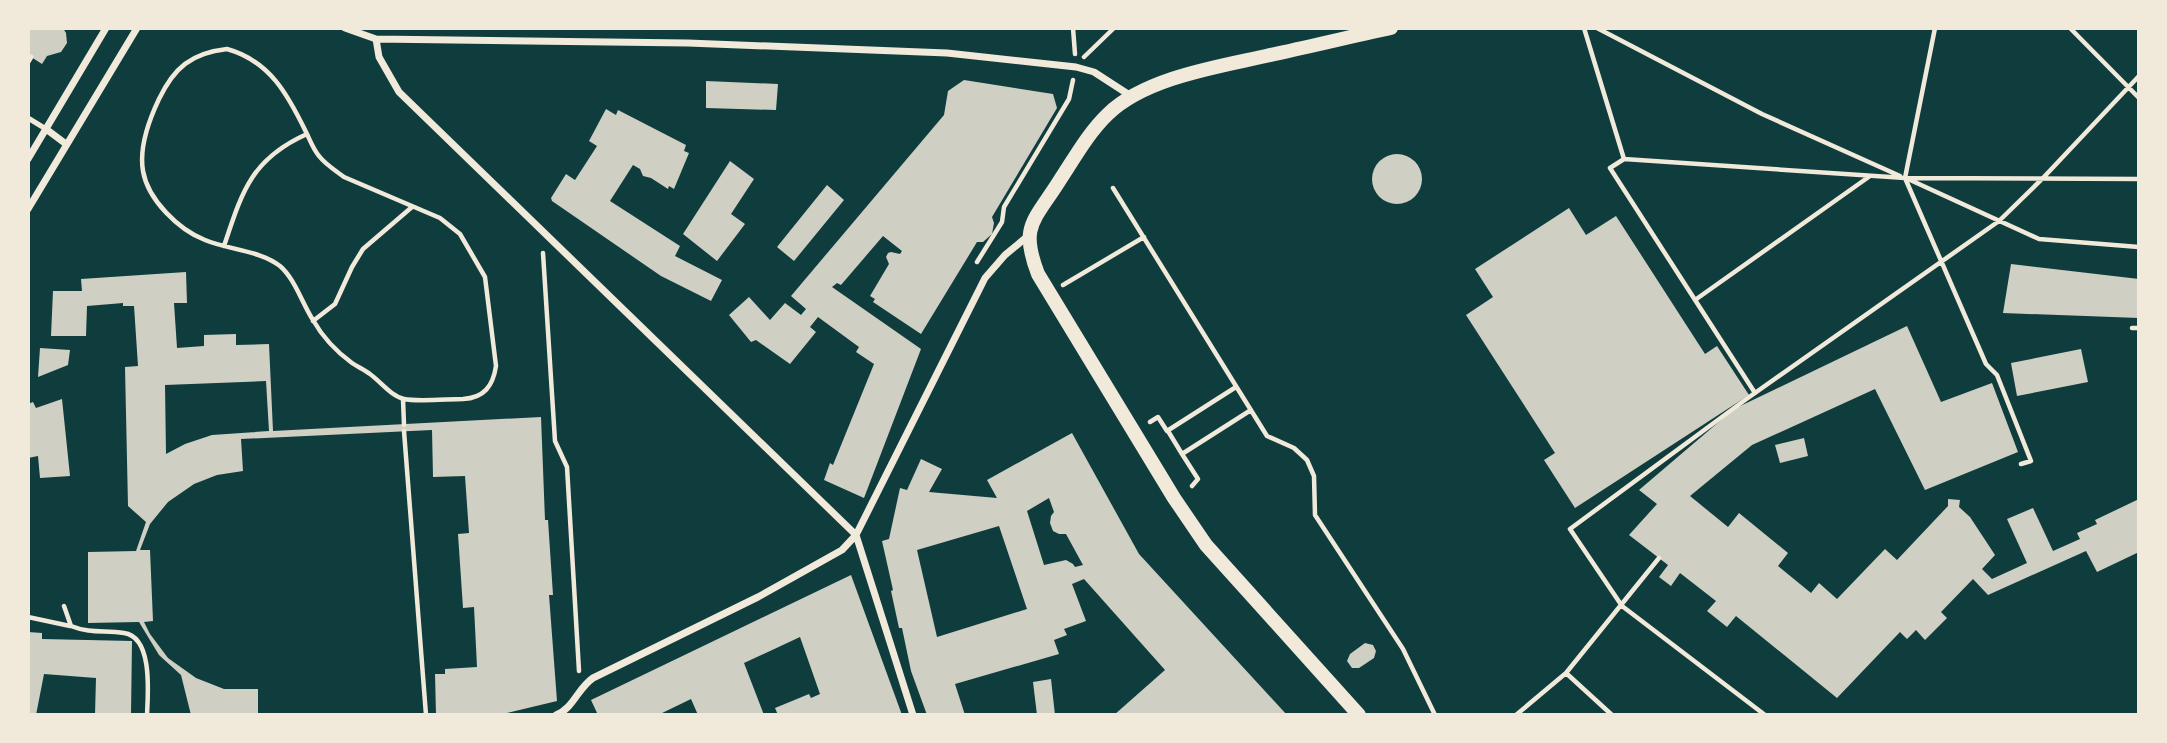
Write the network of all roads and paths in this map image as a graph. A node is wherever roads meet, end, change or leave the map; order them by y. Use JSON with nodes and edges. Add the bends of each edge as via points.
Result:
{"nodes":[{"id":1,"x":106,"y":28,"type":"edge"},
{"id":2,"x":137,"y":28,"type":"edge"},
{"id":3,"x":345,"y":28,"type":"edge"},
{"id":4,"x":1073,"y":28,"type":"edge"},
{"id":5,"x":1114,"y":28,"type":"edge"},
{"id":6,"x":1391,"y":28,"type":"edge"},
{"id":7,"x":1584,"y":28,"type":"edge"},
{"id":8,"x":1597,"y":28,"type":"edge"},
{"id":9,"x":1935,"y":28,"type":"edge"},
{"id":10,"x":2070,"y":28,"type":"edge"},
{"id":11,"x":376,"y":39,"type":"junction"},
{"id":12,"x":1076,"y":66,"type":"junction"},
{"id":13,"x":2139,"y":76,"type":"edge"},
{"id":14,"x":2128,"y":86,"type":"junction"},
{"id":15,"x":1131,"y":96,"type":"junction"},
{"id":16,"x":2139,"y":98,"type":"edge"},
{"id":17,"x":28,"y":118,"type":"edge"},
{"id":18,"x":46,"y":129,"type":"junction"},
{"id":19,"x":307,"y":134,"type":"junction"},
{"id":20,"x":66,"y":144,"type":"junction"},
{"id":21,"x":28,"y":159,"type":"edge"},
{"id":22,"x":1624,"y":159,"type":"junction"},
{"id":23,"x":1871,"y":176,"type":"junction"},
{"id":24,"x":1905,"y":178,"type":"junction"},
{"id":25,"x":2043,"y":178,"type":"junction"},
{"id":26,"x":2139,"y":179,"type":"edge"},
{"id":27,"x":1113,"y":188,"type":"dead end"},
{"id":28,"x":412,"y":207,"type":"junction"},
{"id":29,"x":28,"y":209,"type":"edge"},
{"id":30,"x":1999,"y":221,"type":"junction"},
{"id":31,"x":541,"y":231,"type":"junction"},
{"id":32,"x":1028,"y":236,"type":"junction"},
{"id":33,"x":1144,"y":237,"type":"junction"},
{"id":34,"x":224,"y":246,"type":"junction"},
{"id":35,"x":2139,"y":247,"type":"edge"},
{"id":36,"x":1942,"y":263,"type":"junction"},
{"id":37,"x":973,"y":268,"type":"dead end"},
{"id":38,"x":1063,"y":286,"type":"dead end"},
{"id":39,"x":1695,"y":300,"type":"junction"},
{"id":40,"x":313,"y":321,"type":"junction"},
{"id":41,"x":2132,"y":328,"type":"dead end"},
{"id":42,"x":2139,"y":328,"type":"edge"},
{"id":43,"x":1236,"y":387,"type":"junction"},
{"id":44,"x":1755,"y":394,"type":"junction"},
{"id":45,"x":403,"y":399,"type":"junction"},
{"id":46,"x":1251,"y":410,"type":"junction"},
{"id":47,"x":1150,"y":422,"type":"dead end"},
{"id":48,"x":1167,"y":431,"type":"junction"},
{"id":49,"x":1182,"y":454,"type":"junction"},
{"id":50,"x":2021,"y":464,"type":"dead end"},
{"id":51,"x":1192,"y":486,"type":"dead end"},
{"id":52,"x":856,"y":536,"type":"junction"},
{"id":53,"x":1659,"y":558,"type":"dead end"},
{"id":54,"x":64,"y":606,"type":"dead end"},
{"id":55,"x":1622,"y":606,"type":"junction"},
{"id":56,"x":28,"y":617,"type":"edge"},
{"id":57,"x":71,"y":626,"type":"junction"},
{"id":58,"x":1566,"y":673,"type":"junction"},
{"id":59,"x":573,"y":702,"type":"junction"},
{"id":60,"x":1755,"y":706,"type":"junction"},
{"id":61,"x":147,"y":715,"type":"edge"},
{"id":62,"x":425,"y":715,"type":"edge"},
{"id":63,"x":556,"y":715,"type":"edge"},
{"id":64,"x":913,"y":715,"type":"edge"},
{"id":65,"x":1359,"y":715,"type":"edge"},
{"id":66,"x":1435,"y":715,"type":"edge"},
{"id":67,"x":1516,"y":715,"type":"edge"},
{"id":68,"x":1612,"y":715,"type":"edge"},
{"id":69,"x":1749,"y":715,"type":"edge"},
{"id":70,"x":1765,"y":715,"type":"edge"}],
"edges":[{"from":1,"to":18,"type":"street"},
{"from":2,"to":20,"type":"street"},
{"from":3,"to":11,"type":"street"},
{"from":4,"to":12,"type":"path"},
{"from":5,"to":12,"type":"path"},
{"from":6,"to":15,"type":"main road","via":[[1216,68]]},
{"from":7,"to":22,"type":"path"},
{"from":8,"to":24,"type":"path","via":[[1762,114]]},
{"from":9,"to":24,"type":"path"},
{"from":10,"to":14,"type":"path"},
{"from":11,"to":12,"type":"street","via":[[856,48]]},
{"from":11,"to":31,"type":"street","via":[[379,57],[398,92]]},
{"from":12,"to":15,"type":"street"},
{"from":12,"to":37,"type":"path","via":[[1069,99]]},
{"from":13,"to":14,"type":"path"},
{"from":14,"to":16,"type":"path"},
{"from":14,"to":25,"type":"path"},
{"from":15,"to":32,"type":"main road","via":[[1096,126]]},
{"from":17,"to":18,"type":"lane"},
{"from":18,"to":20,"type":"street"},
{"from":18,"to":21,"type":"street"},
{"from":19,"to":28,"type":"path","via":[[319,157],[344,177]]},
{"from":19,"to":34,"type":"path","via":[[282,146],[254,174]]},
{"from":19,"to":34,"type":"path","via":[[284,89],[256,60],[239,52],[227,49],[196,56],[174,74],[155,107],[143,150],[143,170],[172,218],[188,231]]},
{"from":20,"to":29,"type":"street"},
{"from":22,"to":23,"type":"path"},
{"from":22,"to":39,"type":"path","via":[[1610,168]]},
{"from":23,"to":24,"type":"path"},
{"from":23,"to":39,"type":"path"},
{"from":24,"to":25,"type":"path"},
{"from":24,"to":30,"type":"path"},
{"from":24,"to":36,"type":"path"},
{"from":25,"to":26,"type":"path"},
{"from":25,"to":30,"type":"path"},
{"from":27,"to":33,"type":"path"},
{"from":28,"to":40,"type":"path","via":[[363,249],[335,304]]},
{"from":28,"to":45,"type":"path","via":[[450,224],[479,264],[488,288],[496,366],[490,388],[476,397]]},
{"from":30,"to":35,"type":"path","via":[[2039,239]]},
{"from":30,"to":36,"type":"path"},
{"from":31,"to":52,"type":"street"},
{"from":31,"to":59,"type":"path","via":[[555,441],[567,467],[580,668]]},
{"from":32,"to":52,"type":"street","via":[[985,278]]},
{"from":32,"to":65,"type":"main road","via":[[1038,274],[1193,527],[1227,571]]},
{"from":33,"to":38,"type":"path"},
{"from":33,"to":43,"type":"path"},
{"from":34,"to":40,"type":"path","via":[[277,264]]},
{"from":36,"to":44,"type":"path"},
{"from":36,"to":50,"type":"path","via":[[1986,364],[1997,375],[2031,461]]},
{"from":39,"to":44,"type":"path"},
{"from":40,"to":45,"type":"path","via":[[352,363]]},
{"from":41,"to":42,"type":"path"},
{"from":43,"to":46,"type":"path"},
{"from":43,"to":48,"type":"path"},
{"from":44,"to":55,"type":"path","via":[[1570,529]]},
{"from":45,"to":62,"type":"path"},
{"from":46,"to":49,"type":"path"},
{"from":46,"to":66,"type":"path","via":[[1267,436],[1294,448],[1307,460],[1314,476],[1315,515],[1403,649]]},
{"from":47,"to":48,"type":"path","via":[[1158,417]]},
{"from":48,"to":49,"type":"path"},
{"from":49,"to":51,"type":"path","via":[[1198,479]]},
{"from":52,"to":59,"type":"street","via":[[842,550],[758,597],[593,678]]},
{"from":52,"to":64,"type":"street"},
{"from":53,"to":55,"type":"path"},
{"from":54,"to":57,"type":"path"},
{"from":55,"to":58,"type":"path"},
{"from":55,"to":60,"type":"path"},
{"from":56,"to":57,"type":"path"},
{"from":57,"to":61,"type":"path","via":[[85,632],[127,633],[139,640],[146,660]]},
{"from":58,"to":67,"type":"path"},
{"from":58,"to":68,"type":"path"},
{"from":59,"to":63,"type":"street"},
{"from":60,"to":69,"type":"path"},
{"from":60,"to":70,"type":"path"}]}
